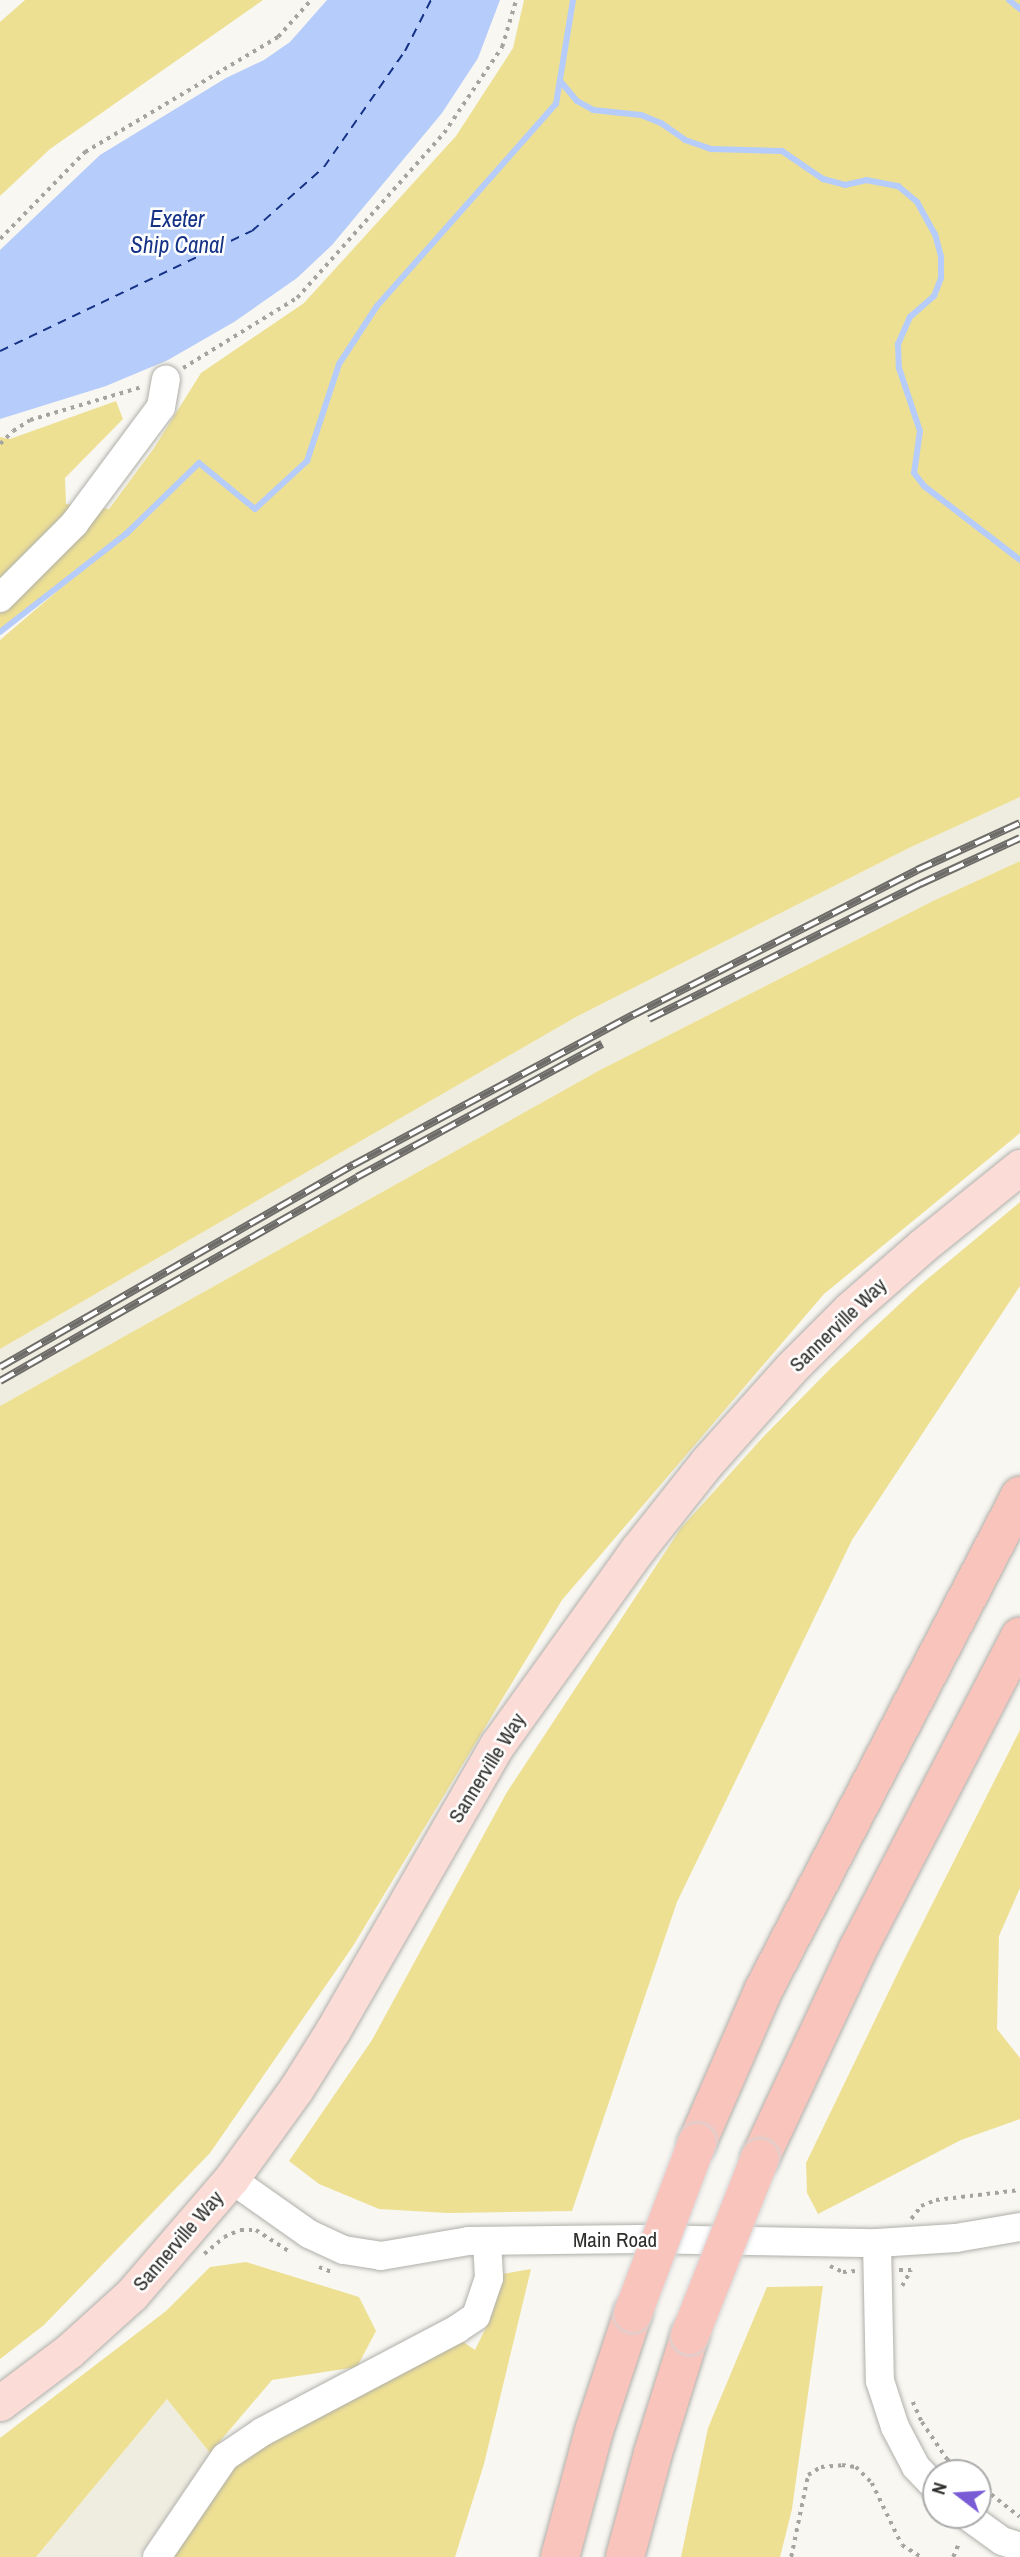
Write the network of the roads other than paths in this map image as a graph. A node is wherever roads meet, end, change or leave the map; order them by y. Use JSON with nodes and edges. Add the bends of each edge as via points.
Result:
{"nodes":[{"id":1,"x":166,"y":379,"type":"road end"},
{"id":2,"x":0,"y":598,"type":"edge"},
{"id":3,"x":1020,"y":1167,"type":"edge"},
{"id":4,"x":1020,"y":1496,"type":"edge"},
{"id":5,"x":1020,"y":1637,"type":"edge"},
{"id":6,"x":231,"y":2179,"type":"junction"},
{"id":7,"x":1020,"y":2227,"type":"edge"},
{"id":8,"x":486,"y":2241,"type":"junction"},
{"id":9,"x":877,"y":2243,"type":"junction"},
{"id":10,"x":0,"y":2403,"type":"edge"},
{"id":11,"x":922,"y":2473,"type":"edge"},
{"id":12,"x":985,"y":2529,"type":"edge"},
{"id":13,"x":1020,"y":2547,"type":"edge"},
{"id":14,"x":157,"y":2557,"type":"edge"},
{"id":15,"x":560,"y":2557,"type":"edge"},
{"id":16,"x":625,"y":2557,"type":"edge"}],
"edges":[{"from":1,"to":2,"type":"street","via":[[161,407],[74,524]]},
{"from":3,"to":6,"type":"main road","name":"Sannerville Way","via":[[849,1310],[791,1368],[638,1549],[497,1745],[311,2066]]},
{"from":4,"to":15,"type":"highway","bridge":true,"via":[[764,1989],[697,2143],[593,2431]]},
{"from":5,"to":16,"type":"highway","bridge":true,"via":[[858,1949],[760,2158],[690,2336]]},
{"from":6,"to":8,"type":"street","name":"Main Road","via":[[309,2234],[344,2250],[381,2256]]},
{"from":6,"to":10,"type":"main road","name":"Sannerville Way","via":[[132,2294],[69,2351]]},
{"from":7,"to":9,"type":"street","name":"Main Road","via":[[956,2238]]},
{"from":8,"to":9,"type":"street","name":"Main Road"},
{"from":8,"to":14,"type":"street","via":[[489,2278],[476,2316],[262,2432],[225,2457]]},
{"from":9,"to":11,"type":"street","via":[[880,2381],[895,2427]]},
{"from":12,"to":13,"type":"street"}]}
